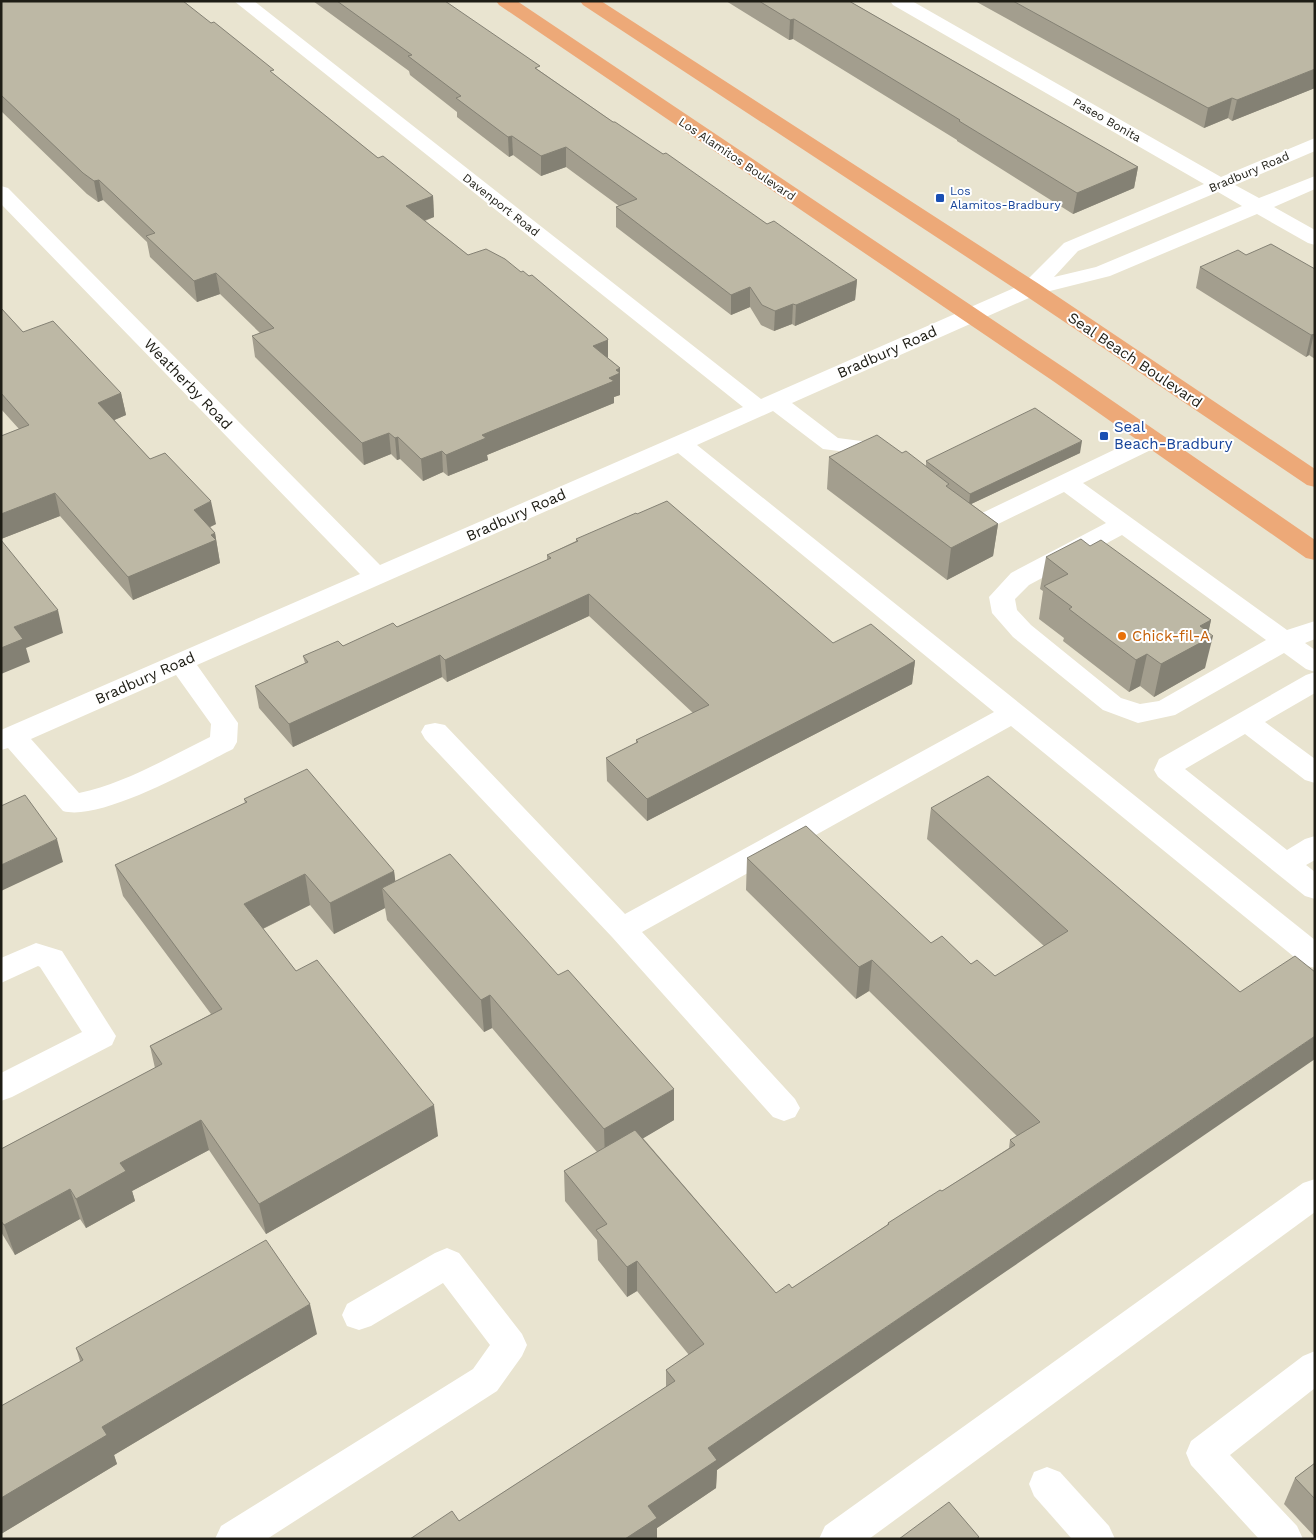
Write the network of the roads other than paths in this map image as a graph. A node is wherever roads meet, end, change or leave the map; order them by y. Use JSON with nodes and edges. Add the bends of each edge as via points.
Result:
{"nodes":[{"id":1,"x":243,"y":1,"type":"edge"},
{"id":2,"x":505,"y":1,"type":"edge"},
{"id":3,"x":589,"y":1,"type":"edge"},
{"id":4,"x":899,"y":1,"type":"edge"},
{"id":5,"x":1315,"y":144,"type":"edge"},
{"id":6,"x":1315,"y":182,"type":"edge"},
{"id":7,"x":1218,"y":184,"type":"junction"},
{"id":8,"x":1,"y":192,"type":"edge"},
{"id":9,"x":1258,"y":207,"type":"junction"},
{"id":10,"x":1315,"y":239,"type":"edge"},
{"id":11,"x":1031,"y":289,"type":"junction"},
{"id":12,"x":969,"y":316,"type":"junction"},
{"id":13,"x":767,"y":405,"type":"junction"},
{"id":14,"x":1153,"y":440,"type":"junction"},
{"id":15,"x":680,"y":443,"type":"junction"},
{"id":16,"x":906,"y":472,"type":"edge"},
{"id":17,"x":1315,"y":480,"type":"edge"},
{"id":18,"x":1066,"y":482,"type":"junction"},
{"id":19,"x":936,"y":494,"type":"edge"},
{"id":20,"x":1123,"y":524,"type":"junction"},
{"id":21,"x":1315,"y":552,"type":"edge"},
{"id":22,"x":376,"y":576,"type":"junction"},
{"id":23,"x":1315,"y":629,"type":"edge"},
{"id":24,"x":1285,"y":641,"type":"junction"},
{"id":25,"x":181,"y":662,"type":"junction"},
{"id":26,"x":1315,"y":663,"type":"edge"},
{"id":27,"x":1315,"y":681,"type":"edge"},
{"id":28,"x":1013,"y":713,"type":"junction"},
{"id":29,"x":1246,"y":721,"type":"junction"},
{"id":30,"x":435,"y":732,"type":"dead end"},
{"id":31,"x":7,"y":738,"type":"edge"},
{"id":32,"x":1315,"y":774,"type":"edge"},
{"id":33,"x":1315,"y":846,"type":"edge"},
{"id":34,"x":1285,"y":865,"type":"junction"},
{"id":35,"x":1315,"y":888,"type":"edge"},
{"id":36,"x":622,"y":929,"type":"junction"},
{"id":37,"x":1315,"y":957,"type":"edge"},
{"id":38,"x":1,"y":971,"type":"edge"},
{"id":39,"x":1,"y":1088,"type":"edge"},
{"id":40,"x":784,"y":1108,"type":"dead end"},
{"id":41,"x":1315,"y":1193,"type":"edge"},
{"id":42,"x":359,"y":1315,"type":"dead end"},
{"id":43,"x":1315,"y":1367,"type":"edge"},
{"id":44,"x":1047,"y":1484,"type":"dead end"},
{"id":45,"x":234,"y":1539,"type":"edge"},
{"id":46,"x":838,"y":1539,"type":"edge"},
{"id":47,"x":1096,"y":1539,"type":"edge"},
{"id":48,"x":1284,"y":1539,"type":"edge"}],
"edges":[{"from":1,"to":13,"type":"street","name":"Davenport Road"},
{"from":2,"to":12,"type":"main road","name":"Los Alamitos Boulevard"},
{"from":3,"to":11,"type":"main road"},
{"from":4,"to":7,"type":"street","name":"Paseo Bonita"},
{"from":5,"to":7,"type":"street","name":"Bradbury Road"},
{"from":6,"to":9,"type":"street","name":"Bradbury Road"},
{"from":7,"to":9,"type":"street","name":"Paseo Bonita"},
{"from":7,"to":11,"type":"street","name":"Bradbury Road","via":[[1071,247]]},
{"from":8,"to":22,"type":"street","name":"Weatherby Road"},
{"from":9,"to":10,"type":"street","name":"Paseo Bonita"},
{"from":9,"to":11,"type":"street","name":"Bradbury Road","via":[[1103,272]]},
{"from":11,"to":12,"type":"street","name":"Bradbury Road"},
{"from":11,"to":17,"type":"main road","name":"Seal Beach Boulevard"},
{"from":12,"to":13,"type":"street","name":"Bradbury Road"},
{"from":12,"to":14,"type":"main road"},
{"from":13,"to":15,"type":"street","name":"Bradbury Road"},
{"from":13,"to":16,"type":"street","name":"Davenport Road","via":[[831,444],[876,449]]},
{"from":14,"to":18,"type":"street"},
{"from":14,"to":21,"type":"main road"},
{"from":15,"to":22,"type":"street","name":"Bradbury Road"},
{"from":15,"to":28,"type":"street"},
{"from":18,"to":19,"type":"street","via":[[985,521],[975,522]]},
{"from":18,"to":20,"type":"street"},
{"from":20,"to":24,"type":"street"},
{"from":20,"to":24,"type":"street","via":[[1020,579],[1002,597],[1005,612],[1022,631],[1112,704],[1138,714],[1166,709]]},
{"from":22,"to":25,"type":"street","name":"Bradbury Road"},
{"from":23,"to":24,"type":"street"},
{"from":24,"to":26,"type":"street"},
{"from":25,"to":31,"type":"street","name":"Bradbury Road"},
{"from":25,"to":31,"type":"street","via":[[225,723],[223,742],[126,790],[74,804]]},
{"from":27,"to":29,"type":"street"},
{"from":28,"to":36,"type":"street"},
{"from":28,"to":37,"type":"street"},
{"from":29,"to":32,"type":"street"},
{"from":29,"to":34,"type":"street","via":[[1169,766],[1168,770]]},
{"from":30,"to":36,"type":"street"},
{"from":33,"to":34,"type":"street"},
{"from":34,"to":35,"type":"street"},
{"from":36,"to":40,"type":"street"},
{"from":38,"to":39,"type":"street","via":[[36,954],[51,959],[101,1036]]},
{"from":41,"to":46,"type":"street"},
{"from":42,"to":45,"type":"street","via":[[447,1264],[510,1345],[485,1380]]},
{"from":43,"to":48,"type":"street","via":[[1204,1453]]},
{"from":44,"to":47,"type":"street"}]}
